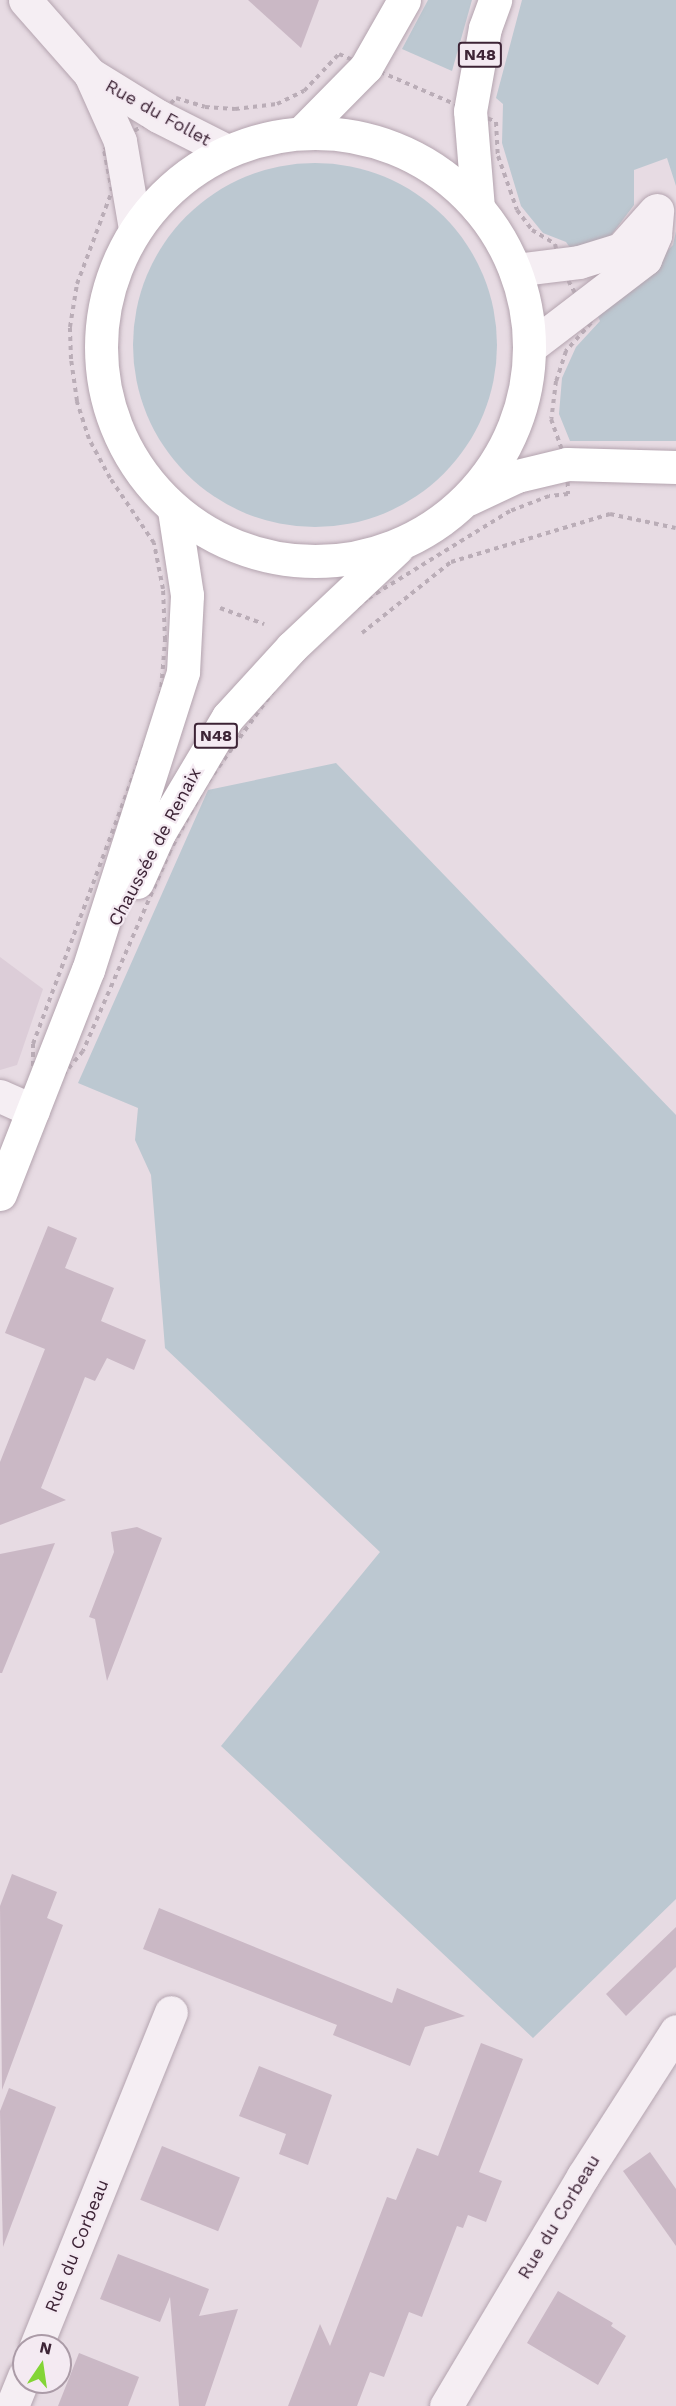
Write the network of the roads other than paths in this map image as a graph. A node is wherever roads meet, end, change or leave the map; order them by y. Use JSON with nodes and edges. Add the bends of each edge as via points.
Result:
{"nodes":[{"id":1,"x":25,"y":0,"type":"edge"},
{"id":2,"x":404,"y":0,"type":"edge"},
{"id":3,"x":495,"y":0,"type":"edge"},
{"id":4,"x":90,"y":74,"type":"junction"},
{"id":5,"x":301,"y":134,"type":"junction"},
{"id":6,"x":227,"y":151,"type":"junction"},
{"id":7,"x":478,"y":208,"type":"junction"},
{"id":8,"x":135,"y":229,"type":"junction"},
{"id":9,"x":515,"y":270,"type":"junction"},
{"id":10,"x":530,"y":347,"type":"junction"},
{"id":11,"x":676,"y":467,"type":"edge"},
{"id":12,"x":468,"y":499,"type":"junction"},
{"id":13,"x":174,"y":510,"type":"junction"},
{"id":14,"x":400,"y":545,"type":"junction"},
{"id":15,"x":88,"y":970,"type":"junction"},
{"id":16,"x":0,"y":1096,"type":"edge"},
{"id":17,"x":33,"y":1111,"type":"junction"},
{"id":18,"x":0,"y":1194,"type":"edge"},
{"id":19,"x":171,"y":2012,"type":"dead end"},
{"id":20,"x":676,"y":2031,"type":"edge"},
{"id":21,"x":41,"y":2334,"type":"edge"},
{"id":22,"x":446,"y":2406,"type":"edge"}],
"edges":[{"from":1,"to":4,"type":"street","name":"Rue du Follet"},
{"from":2,"to":5,"type":"main road","via":[[366,67]]},
{"from":3,"to":7,"type":"main road","number":"N48","via":[[485,28]]},
{"from":4,"to":6,"type":"street","name":"Rue du Follet","via":[[158,116]]},
{"from":4,"to":8,"type":"street","name":"Rue du Follet","via":[[120,141]]},
{"from":5,"to":6,"type":"main road","via":[[263,139]]},
{"from":5,"to":7,"type":"main road","via":[[350,136],[398,150],[442,174]]},
{"from":6,"to":8,"type":"main road","via":[[176,184]]},
{"from":7,"to":9,"type":"main road"},
{"from":8,"to":13,"type":"main road","via":[[116,263],[105,300],[99,339],[101,377],[110,415],[126,450],[147,482]]},
{"from":9,"to":10,"type":"main road","via":[[523,295]]},
{"from":9,"to":10,"type":"street","via":[[579,262],[621,249],[657,210],[655,235],[645,260]]},
{"from":10,"to":12,"type":"main road","via":[[527,380],[511,434],[489,473]]},
{"from":11,"to":12,"type":"main road","via":[[567,464],[517,476]]},
{"from":12,"to":14,"type":"main road","via":[[447,517]]},
{"from":13,"to":14,"type":"main road","via":[[225,543],[282,560],[342,561]]},
{"from":13,"to":15,"type":"main road","name":"Chaussée de Renaix","number":"N48","via":[[175,592],[183,672]]},
{"from":14,"to":15,"type":"main road","name":"Chaussée de Renaix","number":"N48","via":[[228,717],[159,833]]},
{"from":15,"to":17,"type":"main road","name":"Chaussée de Renaix","number":"N48"},
{"from":16,"to":17,"type":"street"},
{"from":17,"to":18,"type":"main road","name":"Chaussée de Renaix","number":"N48"},
{"from":19,"to":21,"type":"street","name":"Rue du Corbeau"},
{"from":20,"to":22,"type":"street","name":"Rue du Corbeau","via":[[583,2176]]}]}
